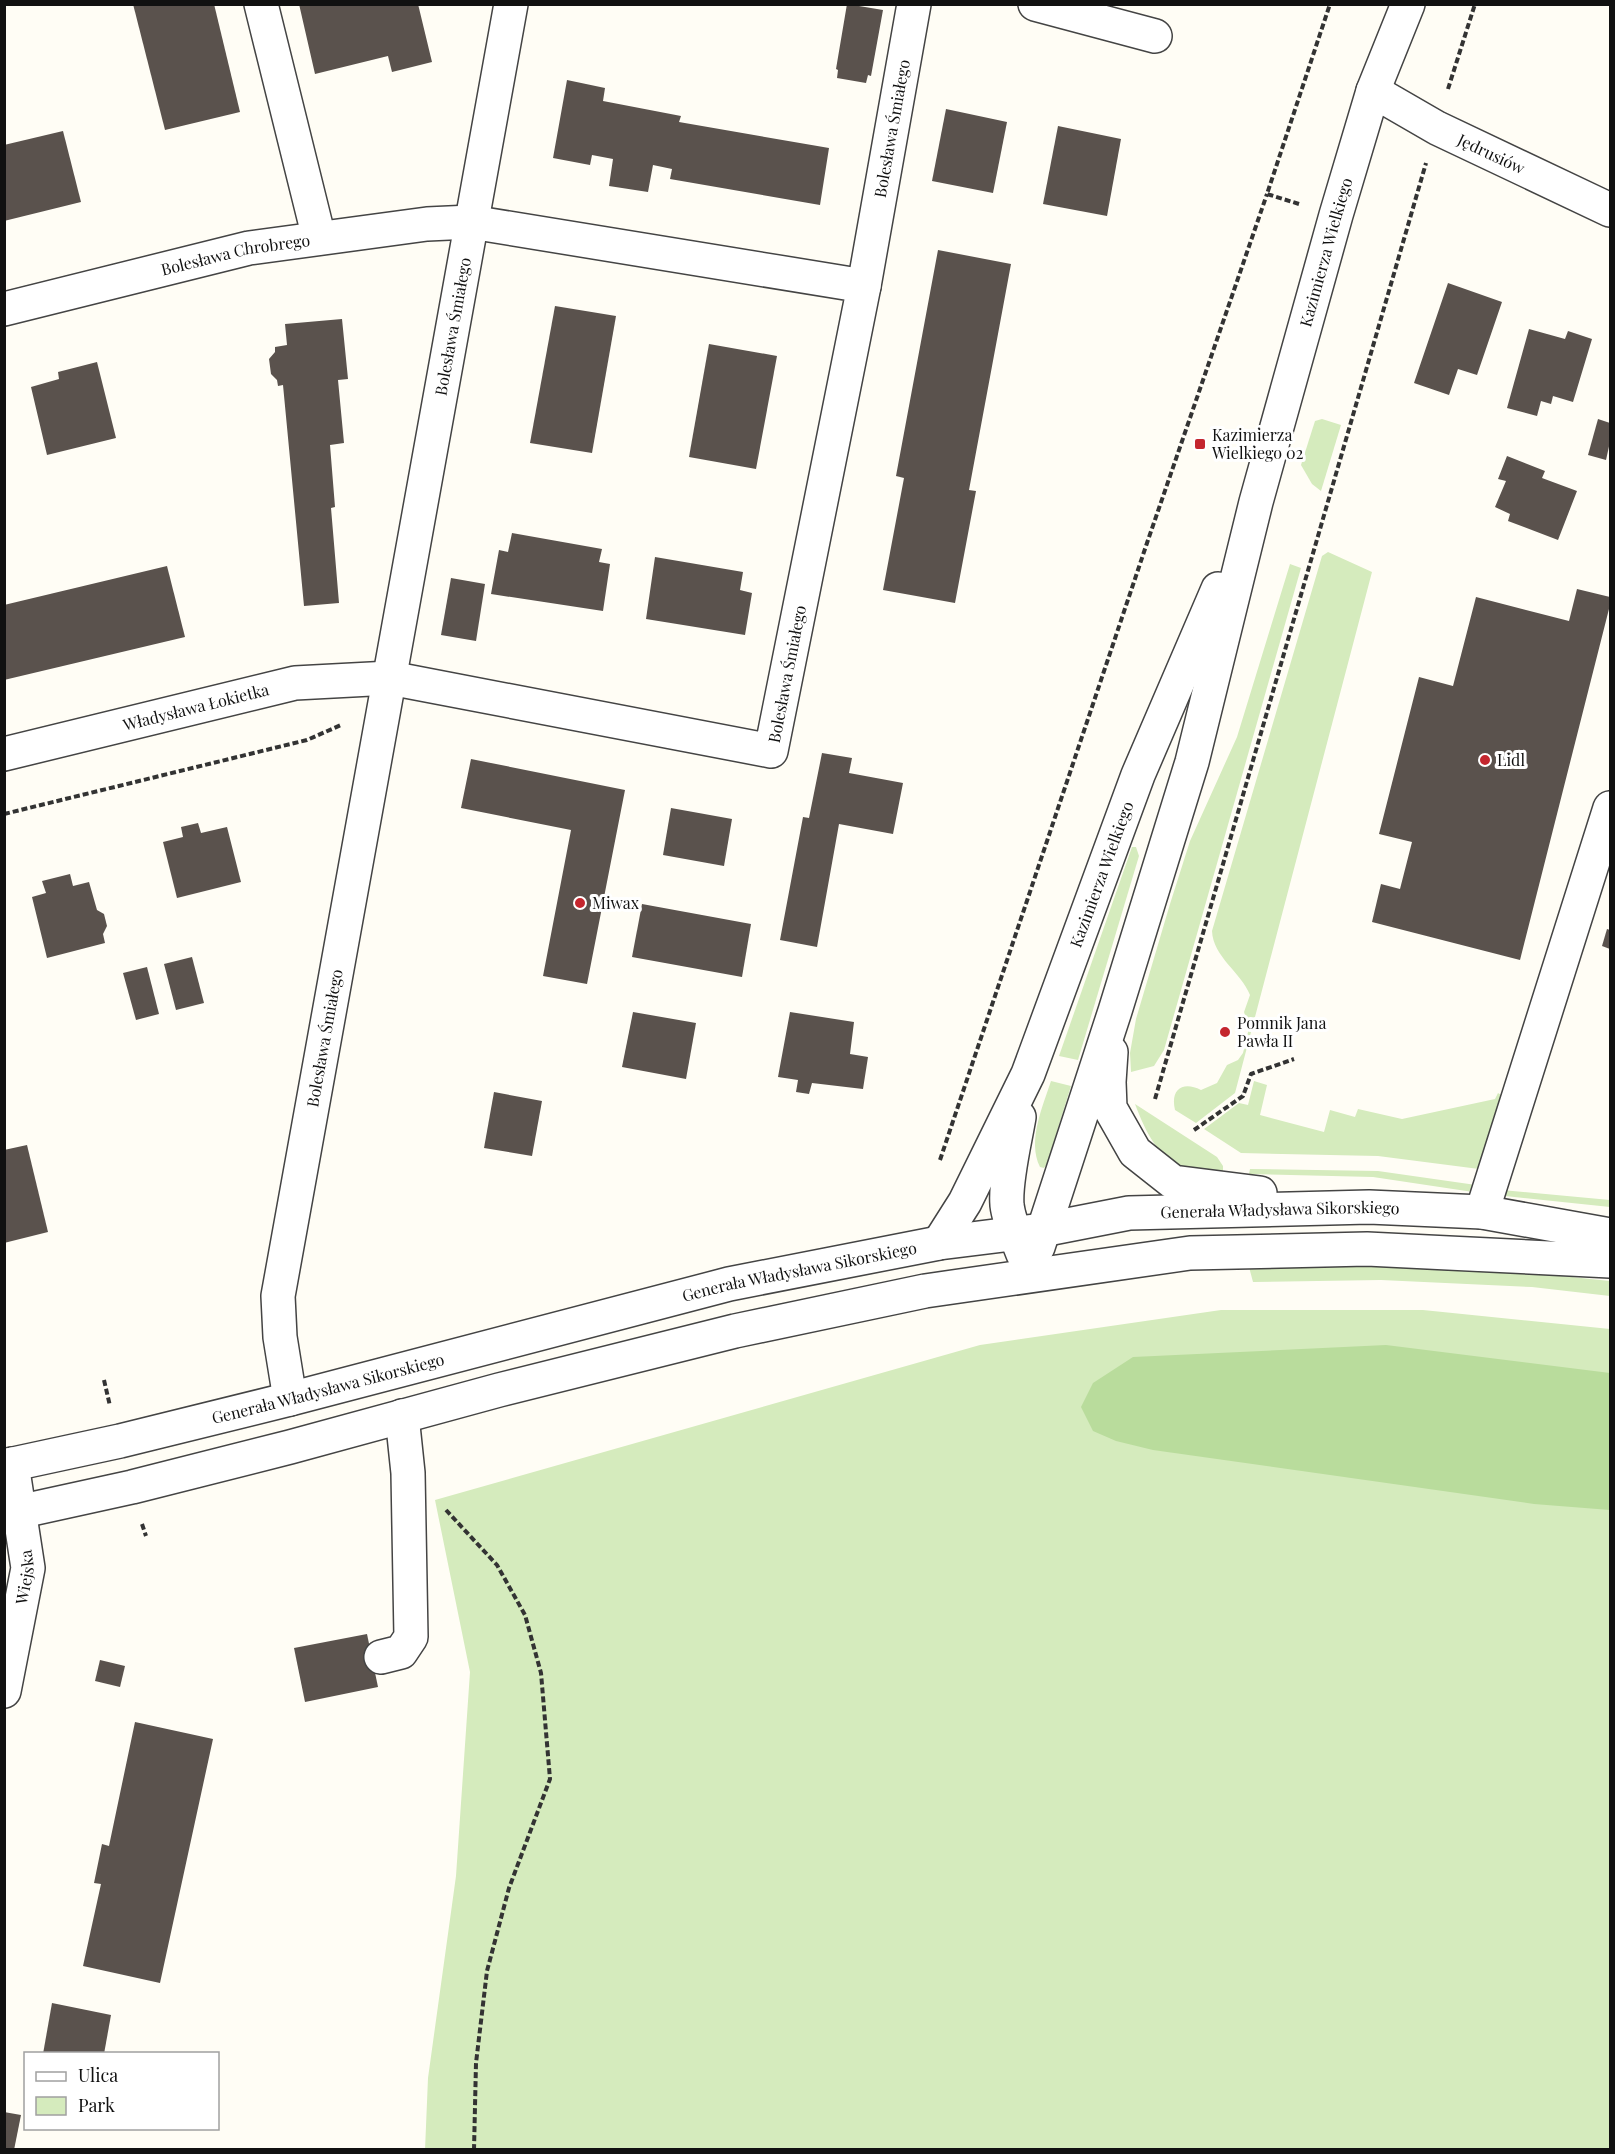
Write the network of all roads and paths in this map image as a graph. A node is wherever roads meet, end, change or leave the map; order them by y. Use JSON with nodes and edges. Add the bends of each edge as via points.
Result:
{"nodes":[{"id":1,"x":261,"y":4,"type":"edge"},
{"id":2,"x":511,"y":4,"type":"edge"},
{"id":3,"x":914,"y":4,"type":"edge"},
{"id":4,"x":1035,"y":4,"type":"edge"},
{"id":5,"x":1330,"y":4,"type":"edge"},
{"id":6,"x":1408,"y":4,"type":"edge"},
{"id":7,"x":1475,"y":4,"type":"edge"},
{"id":8,"x":1155,"y":36,"type":"dead end"},
{"id":9,"x":1373,"y":92,"type":"junction"},
{"id":10,"x":1444,"y":100,"type":"dead end"},
{"id":11,"x":1427,"y":160,"type":"dead end"},
{"id":12,"x":1268,"y":194,"type":"junction"},
{"id":13,"x":1302,"y":204,"type":"dead end"},
{"id":14,"x":1611,"y":210,"type":"edge"},
{"id":15,"x":471,"y":222,"type":"junction"},
{"id":16,"x":320,"y":238,"type":"junction"},
{"id":17,"x":864,"y":286,"type":"junction"},
{"id":18,"x":4,"y":309,"type":"edge"},
{"id":19,"x":1256,"y":502,"type":"junction"},
{"id":20,"x":390,"y":678,"type":"junction"},
{"id":21,"x":341,"y":725,"type":"dead end"},
{"id":22,"x":4,"y":754,"type":"edge"},
{"id":23,"x":1611,"y":808,"type":"edge"},
{"id":24,"x":4,"y":814,"type":"edge"},
{"id":25,"x":1115,"y":1011,"type":"junction"},
{"id":26,"x":1294,"y":1059,"type":"dead end"},
{"id":27,"x":1028,"y":1074,"type":"junction"},
{"id":28,"x":1155,"y":1099,"type":"dead end"},
{"id":29,"x":1194,"y":1130,"type":"dead end"},
{"id":30,"x":936,"y":1170,"type":"dead end"},
{"id":31,"x":1369,"y":1207,"type":"junction"},
{"id":32,"x":1482,"y":1212,"type":"junction"},
{"id":33,"x":1029,"y":1231,"type":"junction"},
{"id":34,"x":1611,"y":1235,"type":"edge"},
{"id":35,"x":939,"y":1243,"type":"junction"},
{"id":36,"x":1611,"y":1260,"type":"edge"},
{"id":37,"x":1031,"y":1275,"type":"junction"},
{"id":38,"x":290,"y":1399,"type":"junction"},
{"id":39,"x":402,"y":1416,"type":"junction"},
{"id":40,"x":8,"y":1465,"type":"edge"},
{"id":41,"x":408,"y":1492,"type":"junction"},
{"id":42,"x":12,"y":1513,"type":"edge"},
{"id":43,"x":381,"y":1657,"type":"dead end"},
{"id":44,"x":4,"y":1690,"type":"edge"},
{"id":45,"x":474,"y":2150,"type":"edge"}],
"edges":[{"from":1,"to":16,"type":"street"},
{"from":2,"to":15,"type":"street","name":"Bolesława Śmiałego"},
{"from":3,"to":17,"type":"street","name":"Bolesława Śmiałego"},
{"from":4,"to":8,"type":"street"},
{"from":5,"to":12,"type":"path"},
{"from":6,"to":9,"type":"street","name":"Kazimierza Wielkiego"},
{"from":7,"to":10,"type":"path"},
{"from":9,"to":14,"type":"street","name":"Jędrusiów","via":[[1437,128]]},
{"from":9,"to":19,"type":"street","name":"Kazimierza Wielkiego"},
{"from":11,"to":28,"type":"path"},
{"from":12,"to":13,"type":"path"},
{"from":12,"to":30,"type":"path"},
{"from":15,"to":16,"type":"street","name":"Bolesława Chrobrego"},
{"from":15,"to":17,"type":"street"},
{"from":15,"to":20,"type":"street","name":"Bolesława Śmiałego"},
{"from":16,"to":18,"type":"street","name":"Bolesława Chrobrego","via":[[249,248]]},
{"from":17,"to":20,"type":"street","name":"Bolesława Śmiałego","via":[[771,752]]},
{"from":19,"to":25,"type":"street","name":"Kazimierza Wielkiego","via":[[1192,762]]},
{"from":19,"to":27,"type":"street","name":"Kazimierza Wielkiego","via":[[1138,775]]},
{"from":20,"to":22,"type":"street","name":"Władysława Łokietka","via":[[295,683]]},
{"from":20,"to":38,"type":"street","name":"Bolesława Śmiałego","via":[[278,1296]]},
{"from":21,"to":24,"type":"path","via":[[307,740]]},
{"from":23,"to":32,"type":"street"},
{"from":25,"to":31,"type":"street","name":"Kazimierza Wielkiego","via":[[1110,1108],[1135,1152],[1173,1182]]},
{"from":25,"to":33,"type":"street","name":"Kazimierza Wielkiego"},
{"from":26,"to":29,"type":"path","via":[[1251,1074],[1243,1096]]},
{"from":27,"to":33,"type":"street","via":[[1007,1203]]},
{"from":27,"to":35,"type":"street","name":"Kazimierza Wielkiego","via":[[965,1202]]},
{"from":31,"to":32,"type":"street","name":"Generała Władysława Sikorskiego"},
{"from":31,"to":33,"type":"street","name":"Generała Władysława Sikorskiego","via":[[1129,1213]]},
{"from":32,"to":34,"type":"street","name":"Generała Władysława Sikorskiego"},
{"from":33,"to":35,"type":"street","name":"Generała Władysława Sikorskiego"},
{"from":33,"to":37,"type":"street"},
{"from":35,"to":38,"type":"street","name":"Generała Władysława Sikorskiego","via":[[729,1284]]},
{"from":36,"to":37,"type":"street","via":[[1366,1249],[1190,1252]]},
{"from":37,"to":39,"type":"street","via":[[925,1291],[735,1331]]},
{"from":38,"to":40,"type":"street","name":"Generała Władysława Sikorskiego"},
{"from":39,"to":41,"type":"street"},
{"from":39,"to":42,"type":"street","via":[[144,1484]]},
{"from":40,"to":42,"type":"street","name":"Wiejska"},
{"from":41,"to":43,"type":"street","via":[[411,1637],[401,1652]]},
{"from":41,"to":45,"type":"path","via":[[429,1498],[452,1515],[497,1565],[525,1616],[542,1673],[550,1779],[509,1888],[487,1971],[476,2062]]},
{"from":42,"to":44,"type":"street","name":"Wiejska","via":[[28,1568]]}]}
